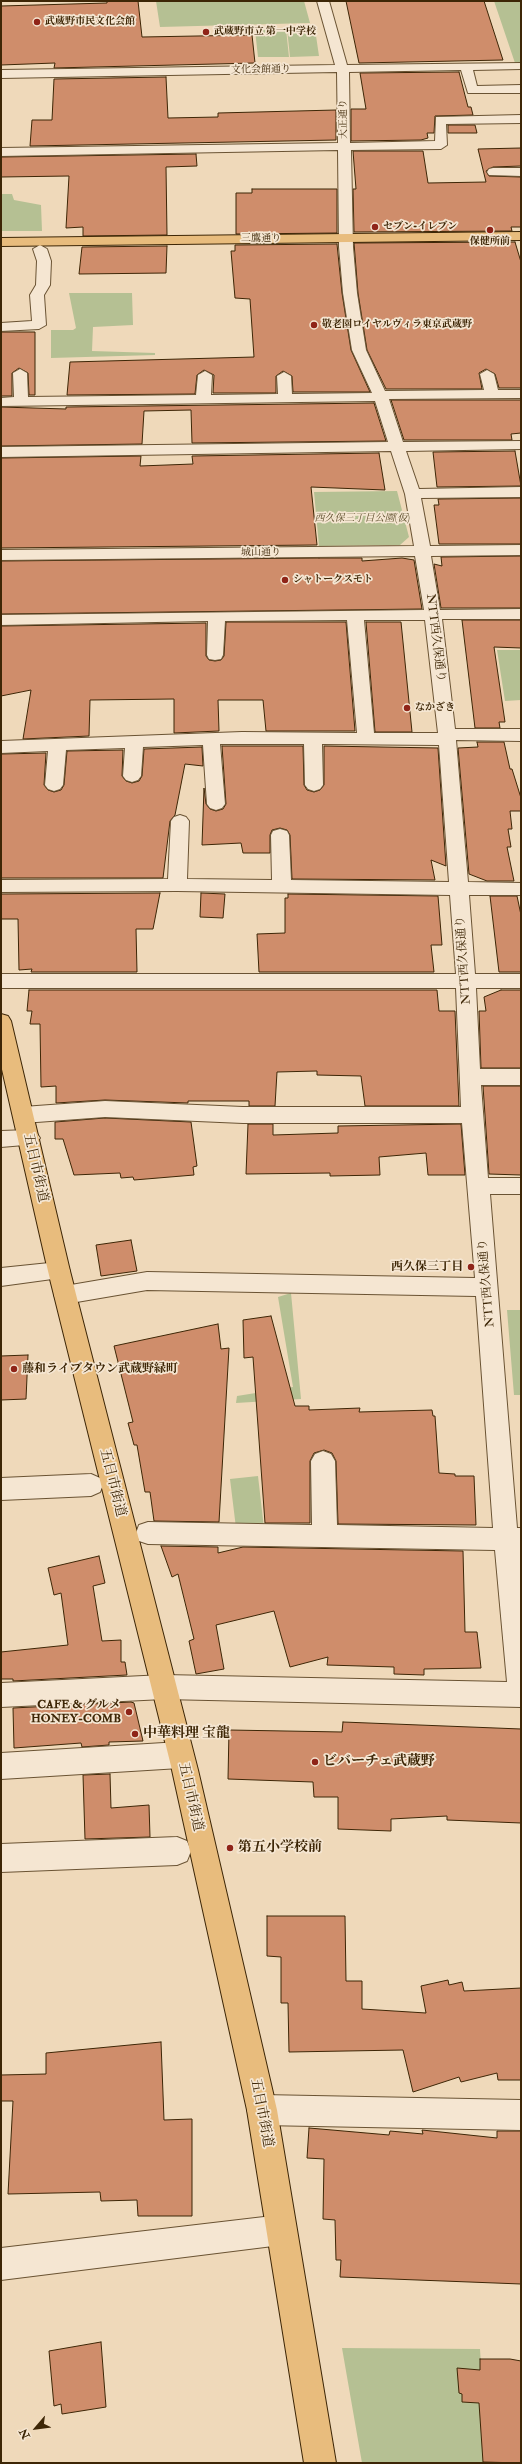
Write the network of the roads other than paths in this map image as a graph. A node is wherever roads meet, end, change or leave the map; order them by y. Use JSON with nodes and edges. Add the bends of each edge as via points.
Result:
{"nodes":[{"id":1,"x":323,"y":1,"type":"edge"},
{"id":2,"x":466,"y":66,"type":"junction"},
{"id":3,"x":521,"y":66,"type":"edge"},
{"id":4,"x":342,"y":69,"type":"junction"},
{"id":5,"x":1,"y":74,"type":"edge"},
{"id":6,"x":521,"y":89,"type":"edge"},
{"id":7,"x":521,"y":119,"type":"edge"},
{"id":8,"x":344,"y":146,"type":"junction"},
{"id":9,"x":1,"y":152,"type":"edge"},
{"id":10,"x":493,"y":172,"type":"dead end"},
{"id":11,"x":521,"y":172,"type":"edge"},
{"id":12,"x":521,"y":236,"type":"edge"},
{"id":13,"x":346,"y":239,"type":"junction"},
{"id":14,"x":1,"y":242,"type":"edge"},
{"id":15,"x":40,"y":249,"type":"dead end"},
{"id":16,"x":1,"y":327,"type":"edge"},
{"id":17,"x":20,"y":373,"type":"dead end"},
{"id":18,"x":487,"y":374,"type":"dead end"},
{"id":19,"x":205,"y":375,"type":"dead end"},
{"id":20,"x":284,"y":376,"type":"dead end"},
{"id":21,"x":492,"y":394,"type":"junction"},
{"id":22,"x":521,"y":394,"type":"edge"},
{"id":23,"x":380,"y":396,"type":"junction"},
{"id":24,"x":284,"y":398,"type":"junction"},
{"id":25,"x":203,"y":399,"type":"junction"},
{"id":26,"x":21,"y":401,"type":"junction"},
{"id":27,"x":1,"y":402,"type":"edge"},
{"id":28,"x":521,"y":445,"type":"edge"},
{"id":29,"x":398,"y":447,"type":"junction"},
{"id":30,"x":1,"y":452,"type":"edge"},
{"id":31,"x":521,"y":492,"type":"edge"},
{"id":32,"x":413,"y":494,"type":"junction"},
{"id":33,"x":521,"y":550,"type":"edge"},
{"id":34,"x":423,"y":551,"type":"junction"},
{"id":35,"x":1,"y":555,"type":"edge"},
{"id":36,"x":521,"y":614,"type":"edge"},
{"id":37,"x":433,"y":615,"type":"junction"},
{"id":38,"x":217,"y":616,"type":"junction"},
{"id":39,"x":355,"y":616,"type":"junction"},
{"id":40,"x":1,"y":620,"type":"edge"},
{"id":41,"x":215,"y":655,"type":"dead end"},
{"id":42,"x":447,"y":737,"type":"junction"},
{"id":43,"x":313,"y":738,"type":"junction"},
{"id":44,"x":366,"y":738,"type":"junction"},
{"id":45,"x":211,"y":740,"type":"junction"},
{"id":46,"x":520,"y":740,"type":"edge"},
{"id":47,"x":134,"y":743,"type":"junction"},
{"id":48,"x":1,"y":746,"type":"edge"},
{"id":49,"x":57,"y":746,"type":"junction"},
{"id":50,"x":132,"y":776,"type":"dead end"},
{"id":51,"x":54,"y":785,"type":"dead end"},
{"id":52,"x":314,"y":785,"type":"dead end"},
{"id":53,"x":216,"y":804,"type":"dead end"},
{"id":54,"x":180,"y":821,"type":"dead end"},
{"id":55,"x":280,"y":836,"type":"dead end"},
{"id":56,"x":177,"y":885,"type":"junction"},
{"id":57,"x":1,"y":886,"type":"edge"},
{"id":58,"x":282,"y":887,"type":"junction"},
{"id":59,"x":458,"y":889,"type":"junction"},
{"id":60,"x":521,"y":889,"type":"edge"},
{"id":61,"x":466,"y":981,"type":"junction"},
{"id":62,"x":521,"y":981,"type":"edge"},
{"id":63,"x":1,"y":982,"type":"edge"},
{"id":64,"x":1,"y":1021,"type":"edge"},
{"id":65,"x":469,"y":1077,"type":"junction"},
{"id":66,"x":521,"y":1077,"type":"edge"},
{"id":67,"x":472,"y":1115,"type":"junction"},
{"id":68,"x":26,"y":1126,"type":"junction"},
{"id":69,"x":1,"y":1139,"type":"edge"},
{"id":70,"x":478,"y":1186,"type":"junction"},
{"id":71,"x":521,"y":1186,"type":"edge"},
{"id":72,"x":1,"y":1277,"type":"edge"},
{"id":73,"x":62,"y":1283,"type":"junction"},
{"id":74,"x":487,"y":1287,"type":"junction"},
{"id":75,"x":323,"y":1461,"type":"dead end"},
{"id":76,"x":91,"y":1485,"type":"dead end"},
{"id":77,"x":1,"y":1489,"type":"edge"},
{"id":78,"x":148,"y":1533,"type":"dead end"},
{"id":79,"x":325,"y":1536,"type":"junction"},
{"id":80,"x":513,"y":1539,"type":"edge"},
{"id":81,"x":164,"y":1687,"type":"junction"},
{"id":82,"x":521,"y":1694,"type":"edge"},
{"id":83,"x":1,"y":1695,"type":"edge"},
{"id":84,"x":180,"y":1755,"type":"junction"},
{"id":85,"x":1,"y":1766,"type":"edge"},
{"id":86,"x":177,"y":1851,"type":"dead end"},
{"id":87,"x":1,"y":1858,"type":"edge"},
{"id":88,"x":262,"y":2110,"type":"junction"},
{"id":89,"x":521,"y":2115,"type":"edge"},
{"id":90,"x":281,"y":2230,"type":"junction"},
{"id":91,"x":1,"y":2264,"type":"edge"},
{"id":92,"x":320,"y":2463,"type":"edge"}],
"edges":[{"from":1,"to":4,"type":"street","name":"大正通り"},
{"from":2,"to":3,"type":"street","name":"文化会館通り"},
{"from":2,"to":4,"type":"street","name":"文化会館通り"},
{"from":2,"to":6,"type":"street","via":[[472,90]]},
{"from":4,"to":5,"type":"street","name":"文化会館通り"},
{"from":4,"to":8,"type":"street","name":"大正通り"},
{"from":7,"to":8,"type":"street","via":[[440,120],[441,145]]},
{"from":8,"to":9,"type":"street"},
{"from":8,"to":13,"type":"street","name":"大正通り"},
{"from":10,"to":11,"type":"street"},
{"from":12,"to":13,"type":"main road","name":"三鷹通り"},
{"from":13,"to":14,"type":"main road","name":"三鷹通り"},
{"from":13,"to":23,"type":"street","name":"NTT西久保通り","via":[[350,293],[359,350]]},
{"from":15,"to":16,"type":"street","via":[[44,261],[43,284],[37,295],[39,325]]},
{"from":17,"to":26,"type":"street"},
{"from":18,"to":21,"type":"street"},
{"from":19,"to":25,"type":"street"},
{"from":20,"to":24,"type":"street"},
{"from":21,"to":22,"type":"street"},
{"from":21,"to":23,"type":"street"},
{"from":23,"to":24,"type":"street"},
{"from":23,"to":29,"type":"street","name":"NTT西久保通り"},
{"from":24,"to":25,"type":"street"},
{"from":25,"to":26,"type":"street"},
{"from":26,"to":27,"type":"street"},
{"from":28,"to":29,"type":"street"},
{"from":29,"to":30,"type":"street"},
{"from":29,"to":32,"type":"street","name":"NTT西久保通り"},
{"from":31,"to":32,"type":"street"},
{"from":32,"to":34,"type":"street","name":"NTT西久保通り"},
{"from":33,"to":34,"type":"street","name":"城山通り"},
{"from":34,"to":35,"type":"street","name":"城山通り"},
{"from":34,"to":37,"type":"street","name":"NTT西久保通り"},
{"from":36,"to":37,"type":"street"},
{"from":37,"to":39,"type":"street"},
{"from":37,"to":42,"type":"street","name":"NTT西久保通り"},
{"from":38,"to":39,"type":"street"},
{"from":38,"to":40,"type":"street"},
{"from":38,"to":41,"type":"street"},
{"from":39,"to":44,"type":"street"},
{"from":42,"to":44,"type":"street"},
{"from":42,"to":46,"type":"street"},
{"from":42,"to":59,"type":"street","name":"NTT西久保通り"},
{"from":43,"to":44,"type":"street"},
{"from":43,"to":45,"type":"street"},
{"from":43,"to":52,"type":"street"},
{"from":45,"to":47,"type":"street"},
{"from":45,"to":53,"type":"street"},
{"from":47,"to":49,"type":"street"},
{"from":47,"to":50,"type":"street"},
{"from":48,"to":49,"type":"street"},
{"from":49,"to":51,"type":"street"},
{"from":54,"to":56,"type":"street"},
{"from":55,"to":58,"type":"street"},
{"from":56,"to":57,"type":"street"},
{"from":56,"to":58,"type":"street"},
{"from":58,"to":59,"type":"street"},
{"from":59,"to":60,"type":"street"},
{"from":59,"to":61,"type":"street","name":"NTT西久保通り"},
{"from":61,"to":62,"type":"street"},
{"from":61,"to":63,"type":"street"},
{"from":61,"to":65,"type":"street","name":"NTT西久保通り"},
{"from":64,"to":68,"type":"main road","name":"五日市街道"},
{"from":65,"to":66,"type":"street"},
{"from":65,"to":67,"type":"street","name":"NTT西久保通り"},
{"from":67,"to":68,"type":"street","via":[[244,1115],[105,1109]]},
{"from":67,"to":70,"type":"street","name":"NTT西久保通り"},
{"from":68,"to":69,"type":"street"},
{"from":68,"to":73,"type":"main road","name":"五日市街道"},
{"from":70,"to":71,"type":"street"},
{"from":70,"to":74,"type":"street","name":"NTT西久保通り"},
{"from":72,"to":73,"type":"street"},
{"from":73,"to":74,"type":"street"},
{"from":73,"to":81,"type":"main road","name":"五日市街道"},
{"from":74,"to":80,"type":"street","name":"NTT西久保通り"},
{"from":75,"to":79,"type":"street"},
{"from":76,"to":77,"type":"street"},
{"from":78,"to":79,"type":"street"},
{"from":79,"to":80,"type":"street"},
{"from":80,"to":82,"type":"street","name":"NTT西久保通り"},
{"from":81,"to":82,"type":"street"},
{"from":81,"to":83,"type":"street"},
{"from":81,"to":84,"type":"main road","name":"五日市街道"},
{"from":84,"to":85,"type":"street"},
{"from":84,"to":88,"type":"main road","name":"五日市街道"},
{"from":86,"to":87,"type":"street"},
{"from":88,"to":89,"type":"street"},
{"from":88,"to":90,"type":"main road","name":"五日市街道"},
{"from":90,"to":91,"type":"street"},
{"from":90,"to":92,"type":"main road","name":"五日市街道"}]}
